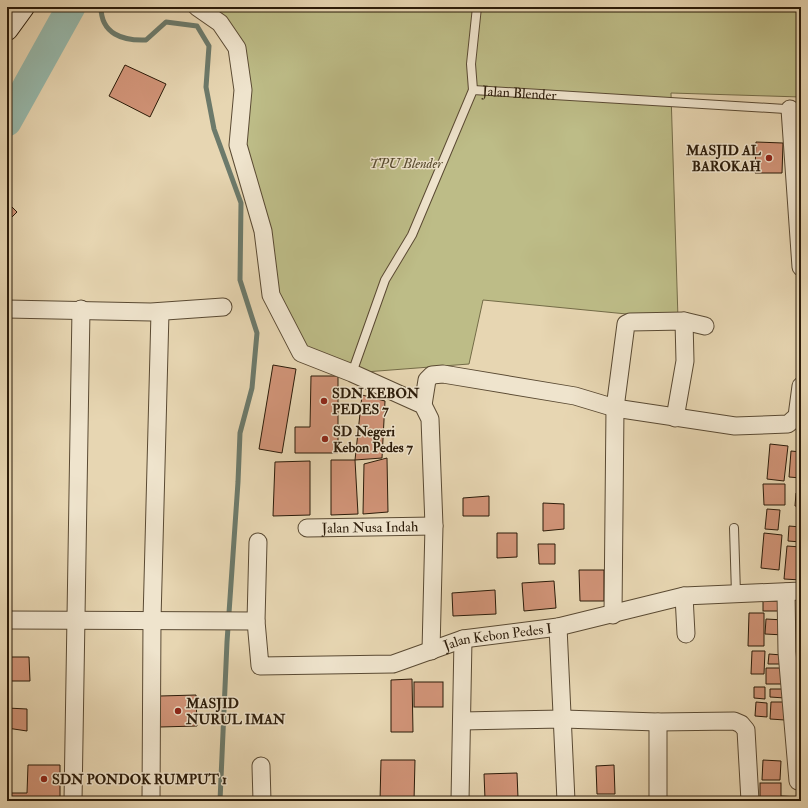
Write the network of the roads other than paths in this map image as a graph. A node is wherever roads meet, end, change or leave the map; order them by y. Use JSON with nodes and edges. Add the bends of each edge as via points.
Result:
{"nodes":[{"id":1,"x":23,"y":7,"type":"edge"},
{"id":2,"x":197,"y":7,"type":"edge"},
{"id":3,"x":477,"y":7,"type":"edge"},
{"id":4,"x":7,"y":29,"type":"edge"},
{"id":5,"x":473,"y":90,"type":"junction"},
{"id":6,"x":792,"y":109,"type":"edge"},
{"id":7,"x":801,"y":267,"type":"edge"},
{"id":8,"x":223,"y":307,"type":"dead end"},
{"id":9,"x":7,"y":309,"type":"edge"},
{"id":10,"x":81,"y":309,"type":"junction"},
{"id":11,"x":160,"y":312,"type":"junction"},
{"id":12,"x":684,"y":321,"type":"junction"},
{"id":13,"x":705,"y":326,"type":"dead end"},
{"id":14,"x":352,"y":373,"type":"junction"},
{"id":15,"x":801,"y":386,"type":"edge"},
{"id":16,"x":423,"y":405,"type":"junction"},
{"id":17,"x":615,"y":408,"type":"junction"},
{"id":18,"x":675,"y":418,"type":"junction"},
{"id":19,"x":434,"y":526,"type":"junction"},
{"id":20,"x":307,"y":528,"type":"dead end"},
{"id":21,"x":734,"y":528,"type":"dead end"},
{"id":22,"x":258,"y":542,"type":"dead end"},
{"id":23,"x":793,"y":592,"type":"edge"},
{"id":24,"x":736,"y":594,"type":"junction"},
{"id":25,"x":684,"y":596,"type":"junction"},
{"id":26,"x":613,"y":615,"type":"junction"},
{"id":27,"x":76,"y":619,"type":"junction"},
{"id":28,"x":7,"y":620,"type":"edge"},
{"id":29,"x":152,"y":620,"type":"junction"},
{"id":30,"x":256,"y":621,"type":"junction"},
{"id":31,"x":558,"y":627,"type":"junction"},
{"id":32,"x":686,"y":634,"type":"dead end"},
{"id":33,"x":463,"y":639,"type":"junction"},
{"id":34,"x":431,"y":651,"type":"junction"},
{"id":35,"x":563,"y":719,"type":"junction"},
{"id":36,"x":462,"y":721,"type":"junction"},
{"id":37,"x":658,"y":722,"type":"junction"},
{"id":38,"x":261,"y":766,"type":"dead end"},
{"id":39,"x":798,"y":781,"type":"dead end"},
{"id":40,"x":72,"y":801,"type":"edge"},
{"id":41,"x":151,"y":801,"type":"edge"},
{"id":42,"x":262,"y":801,"type":"edge"},
{"id":43,"x":460,"y":801,"type":"edge"},
{"id":44,"x":566,"y":801,"type":"edge"},
{"id":45,"x":658,"y":801,"type":"edge"},
{"id":46,"x":750,"y":801,"type":"edge"}],
"edges":[{"from":1,"to":4,"type":"street"},
{"from":2,"to":14,"type":"street","via":[[220,23],[237,48],[243,90],[238,145],[263,231],[271,295],[301,353]]},
{"from":3,"to":5,"type":"lane","via":[[471,64]]},
{"from":5,"to":6,"type":"lane","name":"Jalan Blender"},
{"from":5,"to":14,"type":"lane","name":"Jalan Blender","via":[[412,234],[385,280]]},
{"from":6,"to":7,"type":"street"},
{"from":8,"to":11,"type":"street"},
{"from":9,"to":10,"type":"street"},
{"from":10,"to":11,"type":"street"},
{"from":10,"to":27,"type":"street"},
{"from":11,"to":29,"type":"street"},
{"from":12,"to":13,"type":"street"},
{"from":12,"to":17,"type":"street","via":[[626,324]]},
{"from":12,"to":18,"type":"street","via":[[685,361]]},
{"from":14,"to":16,"type":"street"},
{"from":15,"to":18,"type":"street","via":[[797,416],[788,424],[735,426]]},
{"from":16,"to":17,"type":"street","via":[[427,380],[432,375],[443,374],[575,396]]},
{"from":16,"to":19,"type":"street","via":[[430,419]]},
{"from":17,"to":18,"type":"street"},
{"from":17,"to":26,"type":"street"},
{"from":19,"to":20,"type":"street","name":"Jalan Nusa Indah"},
{"from":19,"to":34,"type":"street"},
{"from":21,"to":24,"type":"lane"},
{"from":22,"to":30,"type":"street"},
{"from":23,"to":24,"type":"street","name":"Jalan Kebon Pedes I"},
{"from":23,"to":39,"type":"street","via":[[787,652]]},
{"from":24,"to":25,"type":"street","name":"Jalan Kebon Pedes I"},
{"from":25,"to":26,"type":"street","name":"Jalan Kebon Pedes I"},
{"from":25,"to":32,"type":"street"},
{"from":26,"to":31,"type":"street","name":"Jalan Kebon Pedes I"},
{"from":27,"to":28,"type":"street"},
{"from":27,"to":29,"type":"street"},
{"from":27,"to":40,"type":"street"},
{"from":29,"to":30,"type":"street"},
{"from":29,"to":41,"type":"street"},
{"from":30,"to":34,"type":"street","name":"Jalan Kebon Pedes I","via":[[260,666],[393,664]]},
{"from":31,"to":33,"type":"street","name":"Jalan Kebon Pedes I"},
{"from":31,"to":35,"type":"street"},
{"from":33,"to":34,"type":"street","name":"Jalan Kebon Pedes I"},
{"from":33,"to":36,"type":"street"},
{"from":35,"to":36,"type":"street"},
{"from":35,"to":37,"type":"street"},
{"from":35,"to":44,"type":"street"},
{"from":36,"to":43,"type":"street"},
{"from":37,"to":45,"type":"street"},
{"from":37,"to":46,"type":"street","via":[[734,721],[741,724],[746,730]]},
{"from":38,"to":42,"type":"street"}]}
